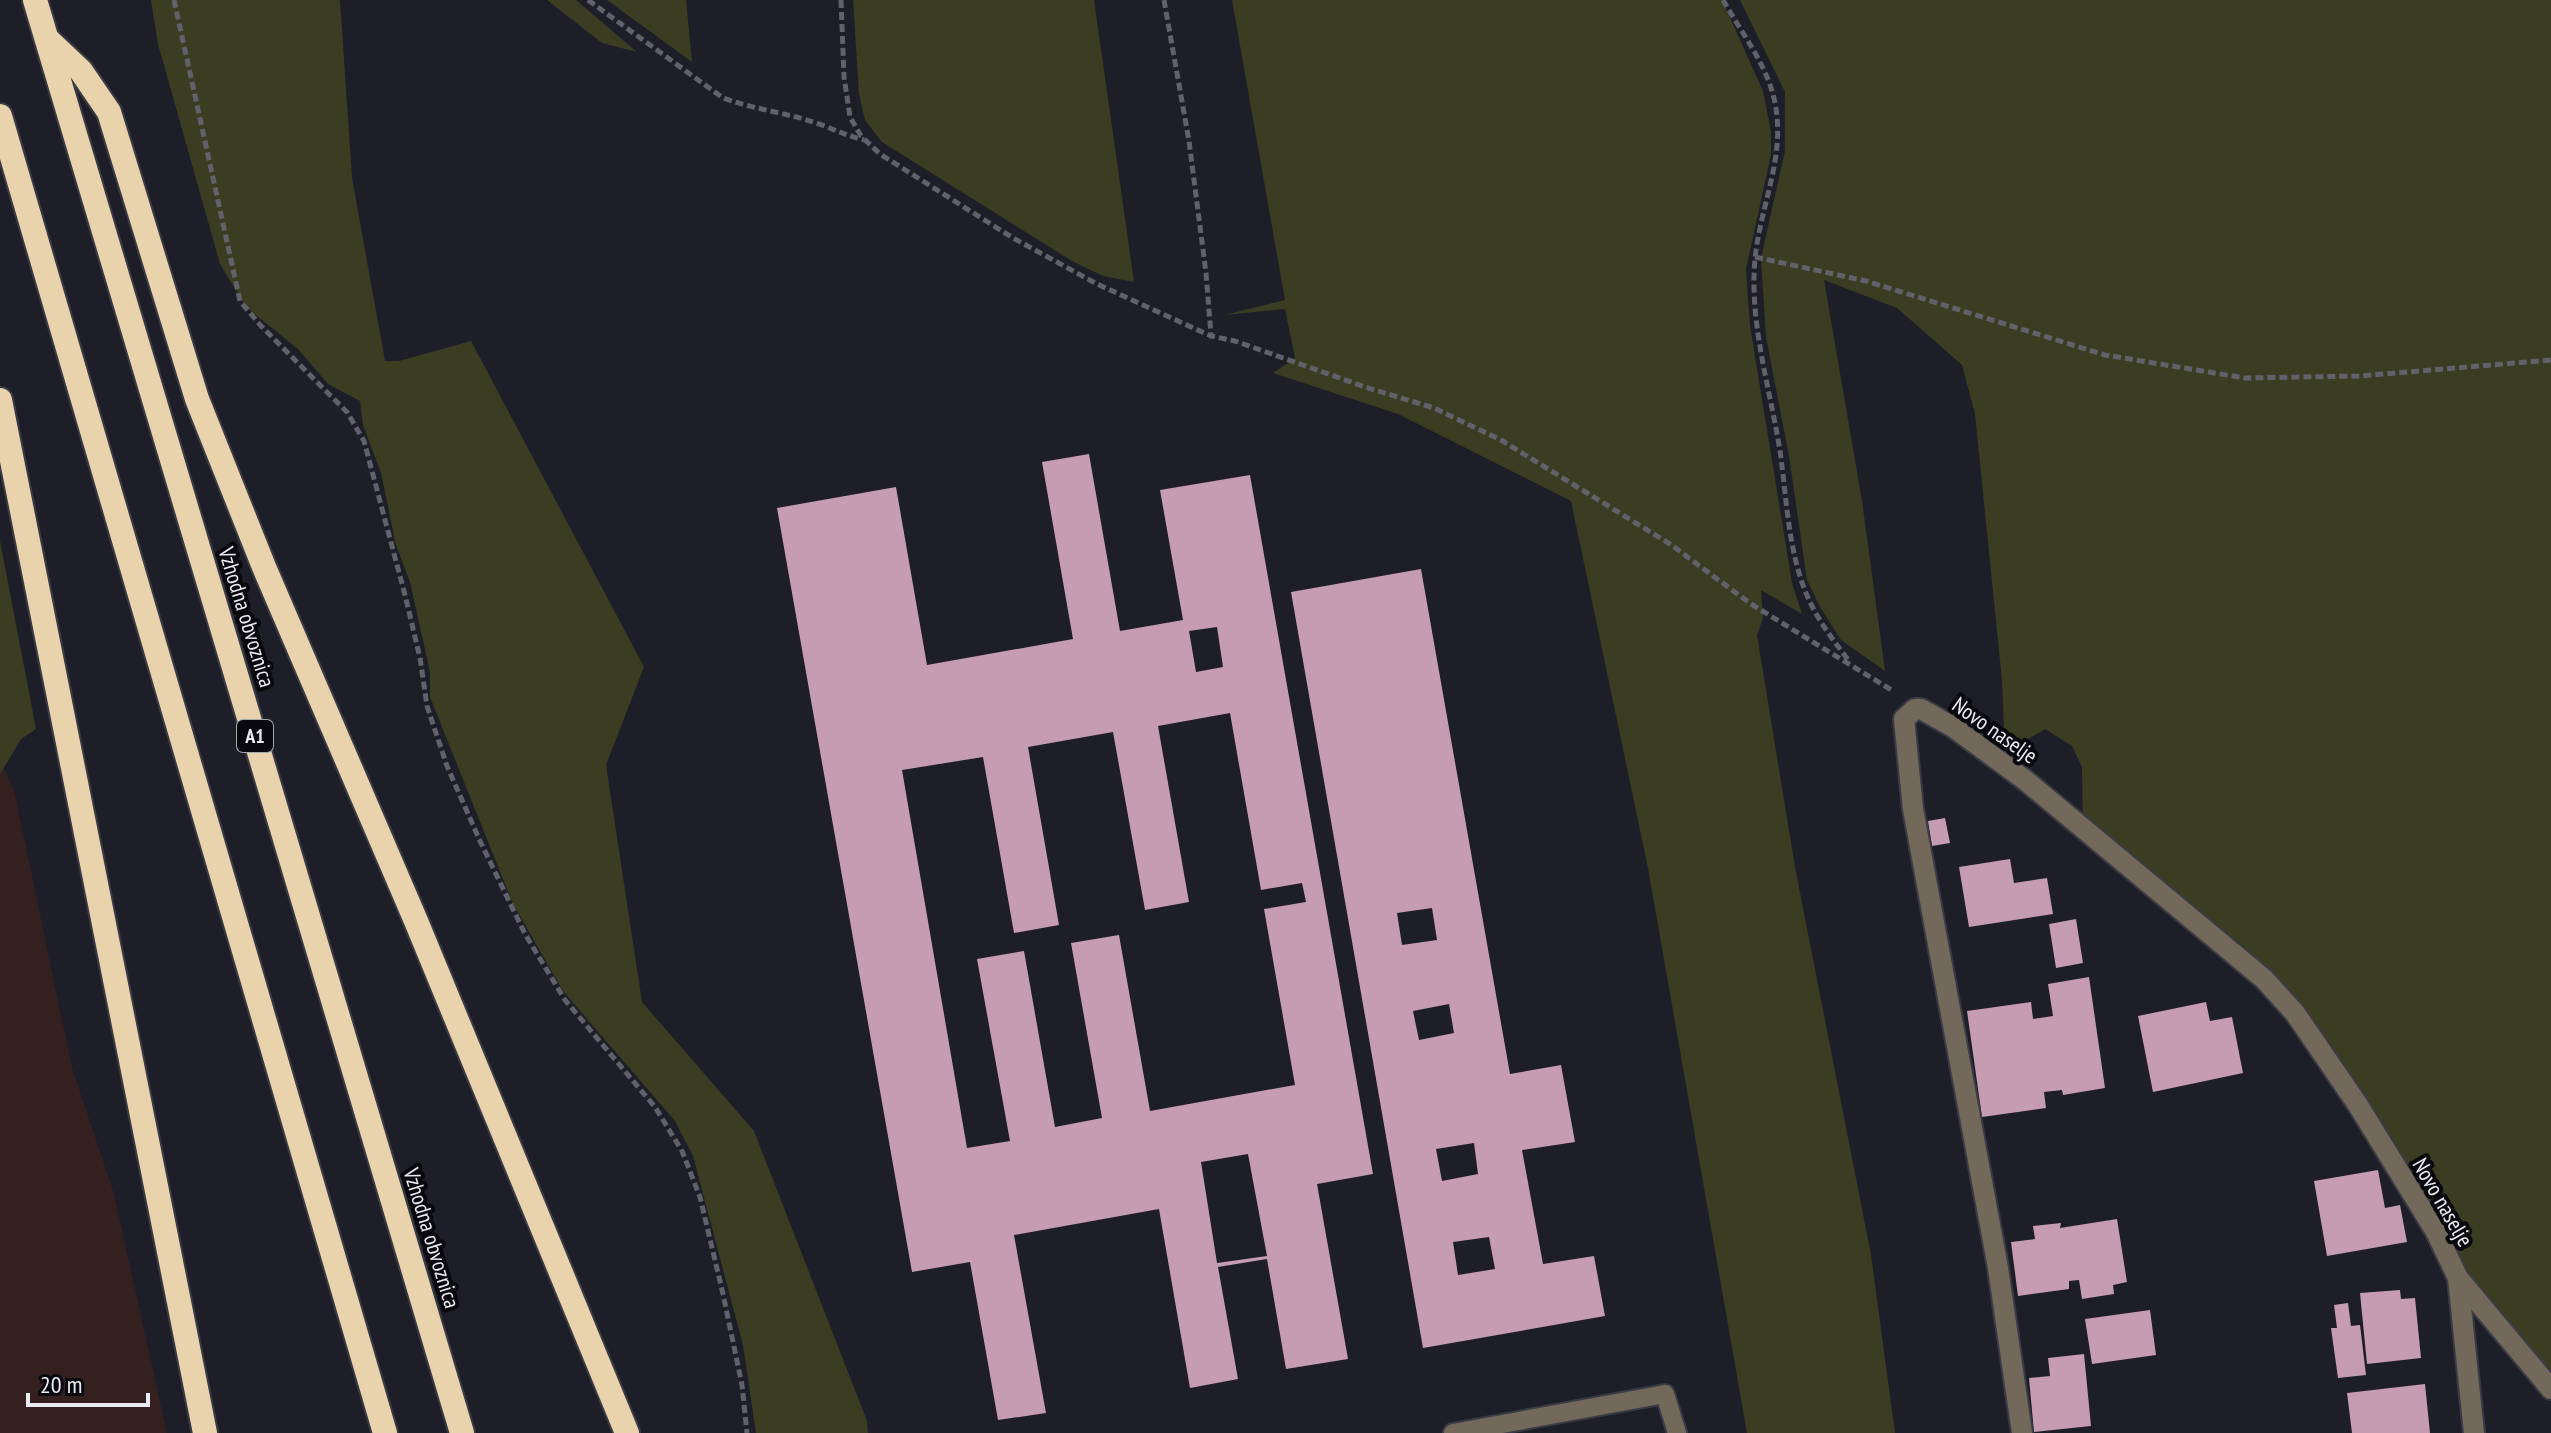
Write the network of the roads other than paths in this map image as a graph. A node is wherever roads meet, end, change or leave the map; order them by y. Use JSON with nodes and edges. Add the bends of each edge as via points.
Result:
{"nodes":[{"id":1,"x":35,"y":0,"type":"edge"},
{"id":2,"x":47,"y":39,"type":"junction"},
{"id":3,"x":0,"y":116,"type":"edge"},
{"id":4,"x":0,"y":400,"type":"edge"},
{"id":5,"x":2458,"y":1278,"type":"junction"},
{"id":6,"x":2551,"y":1389,"type":"edge"},
{"id":7,"x":205,"y":1433,"type":"edge"},
{"id":8,"x":385,"y":1433,"type":"edge"},
{"id":9,"x":462,"y":1433,"type":"edge"},
{"id":10,"x":627,"y":1433,"type":"edge"},
{"id":11,"x":1453,"y":1433,"type":"edge"},
{"id":12,"x":1677,"y":1433,"type":"edge"},
{"id":13,"x":2022,"y":1433,"type":"edge"},
{"id":14,"x":2474,"y":1433,"type":"edge"}],
"edges":[{"from":1,"to":2,"type":"highway","name":"Vzhodna obvoznica","number":"A1"},
{"from":2,"to":9,"type":"highway","name":"Vzhodna obvoznica","number":"A1"},
{"from":2,"to":10,"type":"highway","via":[[81,71],[109,112],[197,399]]},
{"from":3,"to":8,"type":"highway"},
{"from":4,"to":7,"type":"highway"},
{"from":5,"to":6,"type":"street","name":"Novo naselje"},
{"from":5,"to":13,"type":"street","name":"Novo naselje","via":[[2358,1105],[2295,1013],[2264,979],[2025,780],[1953,727],[1915,709],[1904,719],[1913,809],[1998,1268]]},
{"from":5,"to":14,"type":"street","name":"Novo naselje"},
{"from":11,"to":12,"type":"lane","via":[[1665,1394]]}]}
